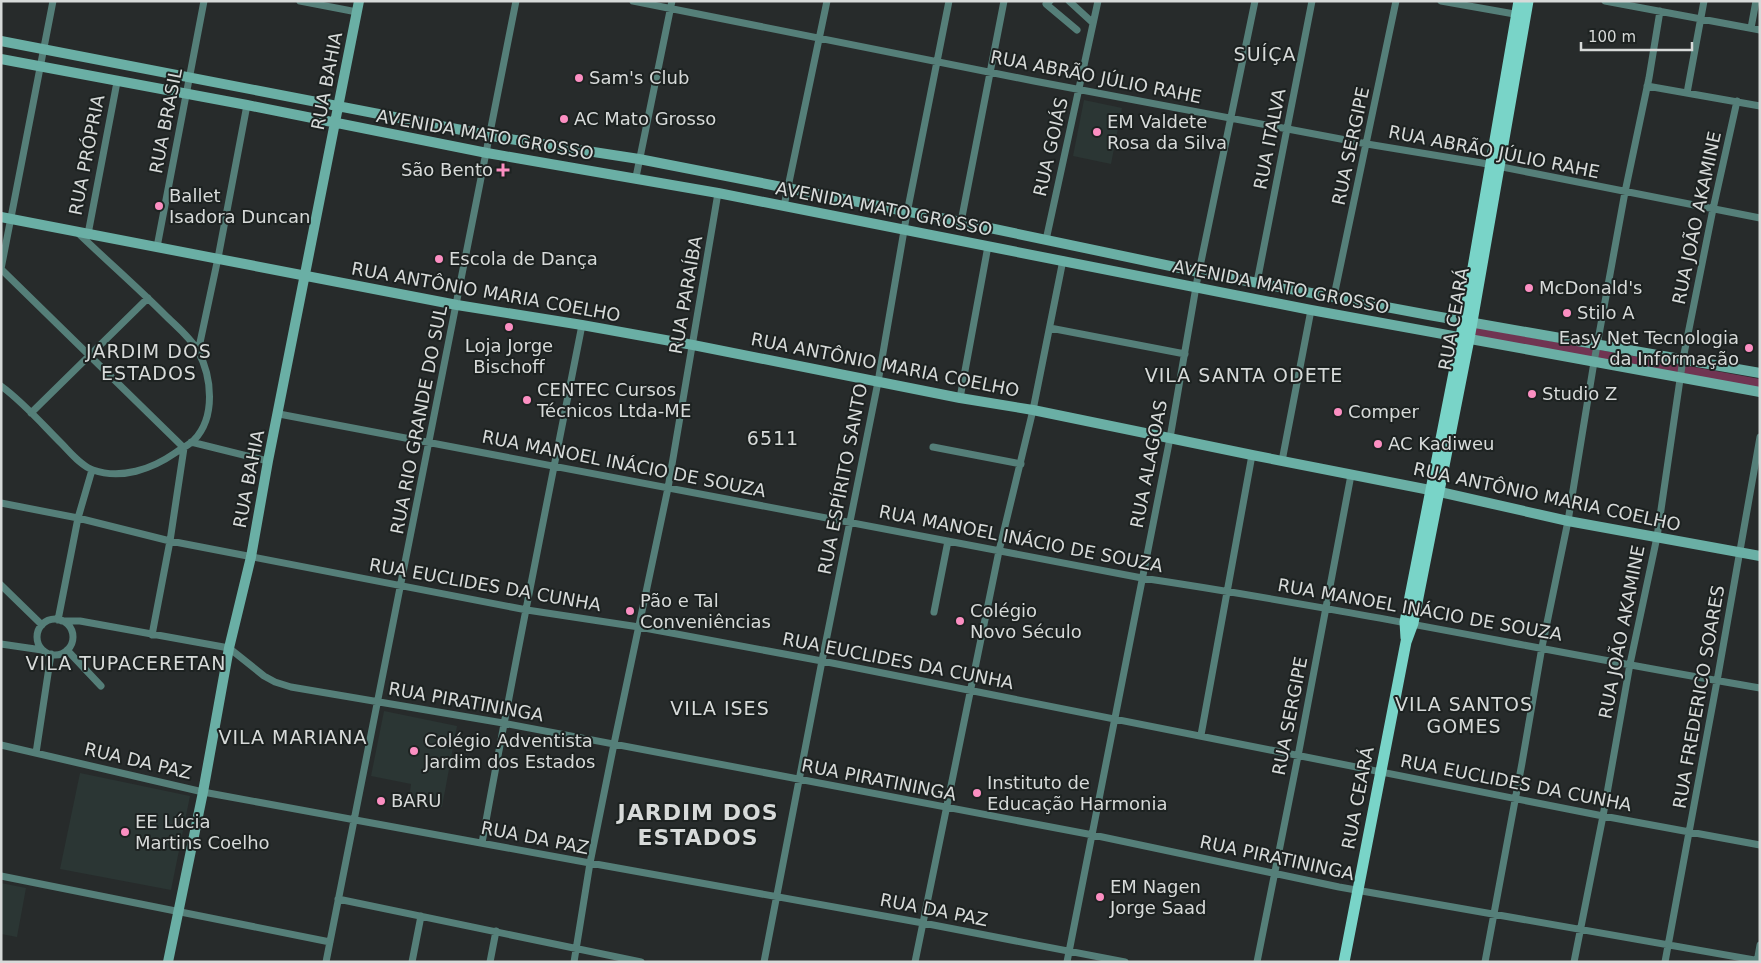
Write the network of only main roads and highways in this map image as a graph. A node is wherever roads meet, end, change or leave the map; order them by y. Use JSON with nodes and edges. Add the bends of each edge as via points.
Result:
{"nodes":[{"id":1,"x":1519,"y":1,"type":"edge"},
{"id":2,"x":1528,"y":1,"type":"edge"},
{"id":3,"x":358,"y":6,"type":"edge"},
{"id":4,"x":1521,"y":15,"type":"junction"},
{"id":5,"x":1,"y":41,"type":"edge"},
{"id":6,"x":1,"y":59,"type":"edge"},
{"id":7,"x":338,"y":106,"type":"junction"},
{"id":8,"x":334,"y":124,"type":"junction"},
{"id":9,"x":6,"y":218,"type":"edge"},
{"id":10,"x":1050,"y":241,"type":"junction"},
{"id":11,"x":1076,"y":246,"type":"junction"},
{"id":12,"x":1058,"y":259,"type":"junction"},
{"id":13,"x":305,"y":276,"type":"junction"},
{"id":14,"x":1257,"y":282,"type":"junction"},
{"id":15,"x":1258,"y":300,"type":"junction"},
{"id":16,"x":1429,"y":315,"type":"junction"},
{"id":17,"x":1468,"y":321,"type":"junction"},
{"id":18,"x":1412,"y":329,"type":"junction"},
{"id":19,"x":1465,"y":338,"type":"junction"},
{"id":20,"x":1760,"y":373,"type":"edge"},
{"id":21,"x":1760,"y":392,"type":"edge"},
{"id":22,"x":1435,"y":491,"type":"junction"},
{"id":23,"x":1760,"y":556,"type":"edge"},
{"id":24,"x":168,"y":962,"type":"edge"},
{"id":25,"x":1344,"y":962,"type":"edge"}],
"edges":[{"from":1,"to":4,"type":"main road","name":"RUA CEARÁ"},
{"from":2,"to":4,"type":"main road","name":"RUA CEARÁ"},
{"from":3,"to":7,"type":"main road","name":"RUA BAHIA"},
{"from":4,"to":17,"type":"main road","name":"RUA CEARÁ"},
{"from":5,"to":7,"type":"main road","name":"AVENIDA MATO GROSSO"},
{"from":6,"to":8,"type":"main road","name":"AVENIDA MATO GROSSO"},
{"from":7,"to":8,"type":"main road","name":"RUA BAHIA"},
{"from":7,"to":10,"type":"main road","name":"AVENIDA MATO GROSSO","via":[[490,136],[639,159]]},
{"from":8,"to":12,"type":"main road","name":"AVENIDA MATO GROSSO","via":[[718,193]]},
{"from":8,"to":13,"type":"main road","name":"RUA BAHIA"},
{"from":9,"to":13,"type":"main road","name":"RUA ANTÔNIO MARIA COELHO"},
{"from":10,"to":11,"type":"main road","name":"AVENIDA MATO GROSSO"},
{"from":10,"to":12,"type":"main road"},
{"from":11,"to":12,"type":"main road"},
{"from":11,"to":14,"type":"main road","name":"AVENIDA MATO GROSSO"},
{"from":12,"to":15,"type":"main road","name":"AVENIDA MATO GROSSO"},
{"from":13,"to":22,"type":"main road","name":"RUA ANTÔNIO MARIA COELHO","via":[[457,306],[693,345]]},
{"from":13,"to":24,"type":"main road","name":"RUA BAHIA","via":[[251,557],[228,648]]},
{"from":14,"to":15,"type":"main road"},
{"from":14,"to":16,"type":"main road","name":"AVENIDA MATO GROSSO"},
{"from":15,"to":18,"type":"main road","name":"AVENIDA MATO GROSSO"},
{"from":16,"to":17,"type":"main road","name":"AVENIDA MATO GROSSO"},
{"from":16,"to":18,"type":"main road","via":[[1424,325]]},
{"from":17,"to":19,"type":"main road","name":"RUA CEARÁ"},
{"from":17,"to":20,"type":"main road","name":"AVENIDA MATO GROSSO"},
{"from":18,"to":19,"type":"main road","name":"AVENIDA MATO GROSSO"},
{"from":19,"to":21,"type":"main road","name":"AVENIDA MATO GROSSO"},
{"from":19,"to":22,"type":"main road","name":"RUA CEARÁ"},
{"from":22,"to":23,"type":"main road","name":"RUA ANTÔNIO MARIA COELHO","via":[[1568,521]]},
{"from":22,"to":25,"type":"main road","name":"RUA CEARÁ"}]}
